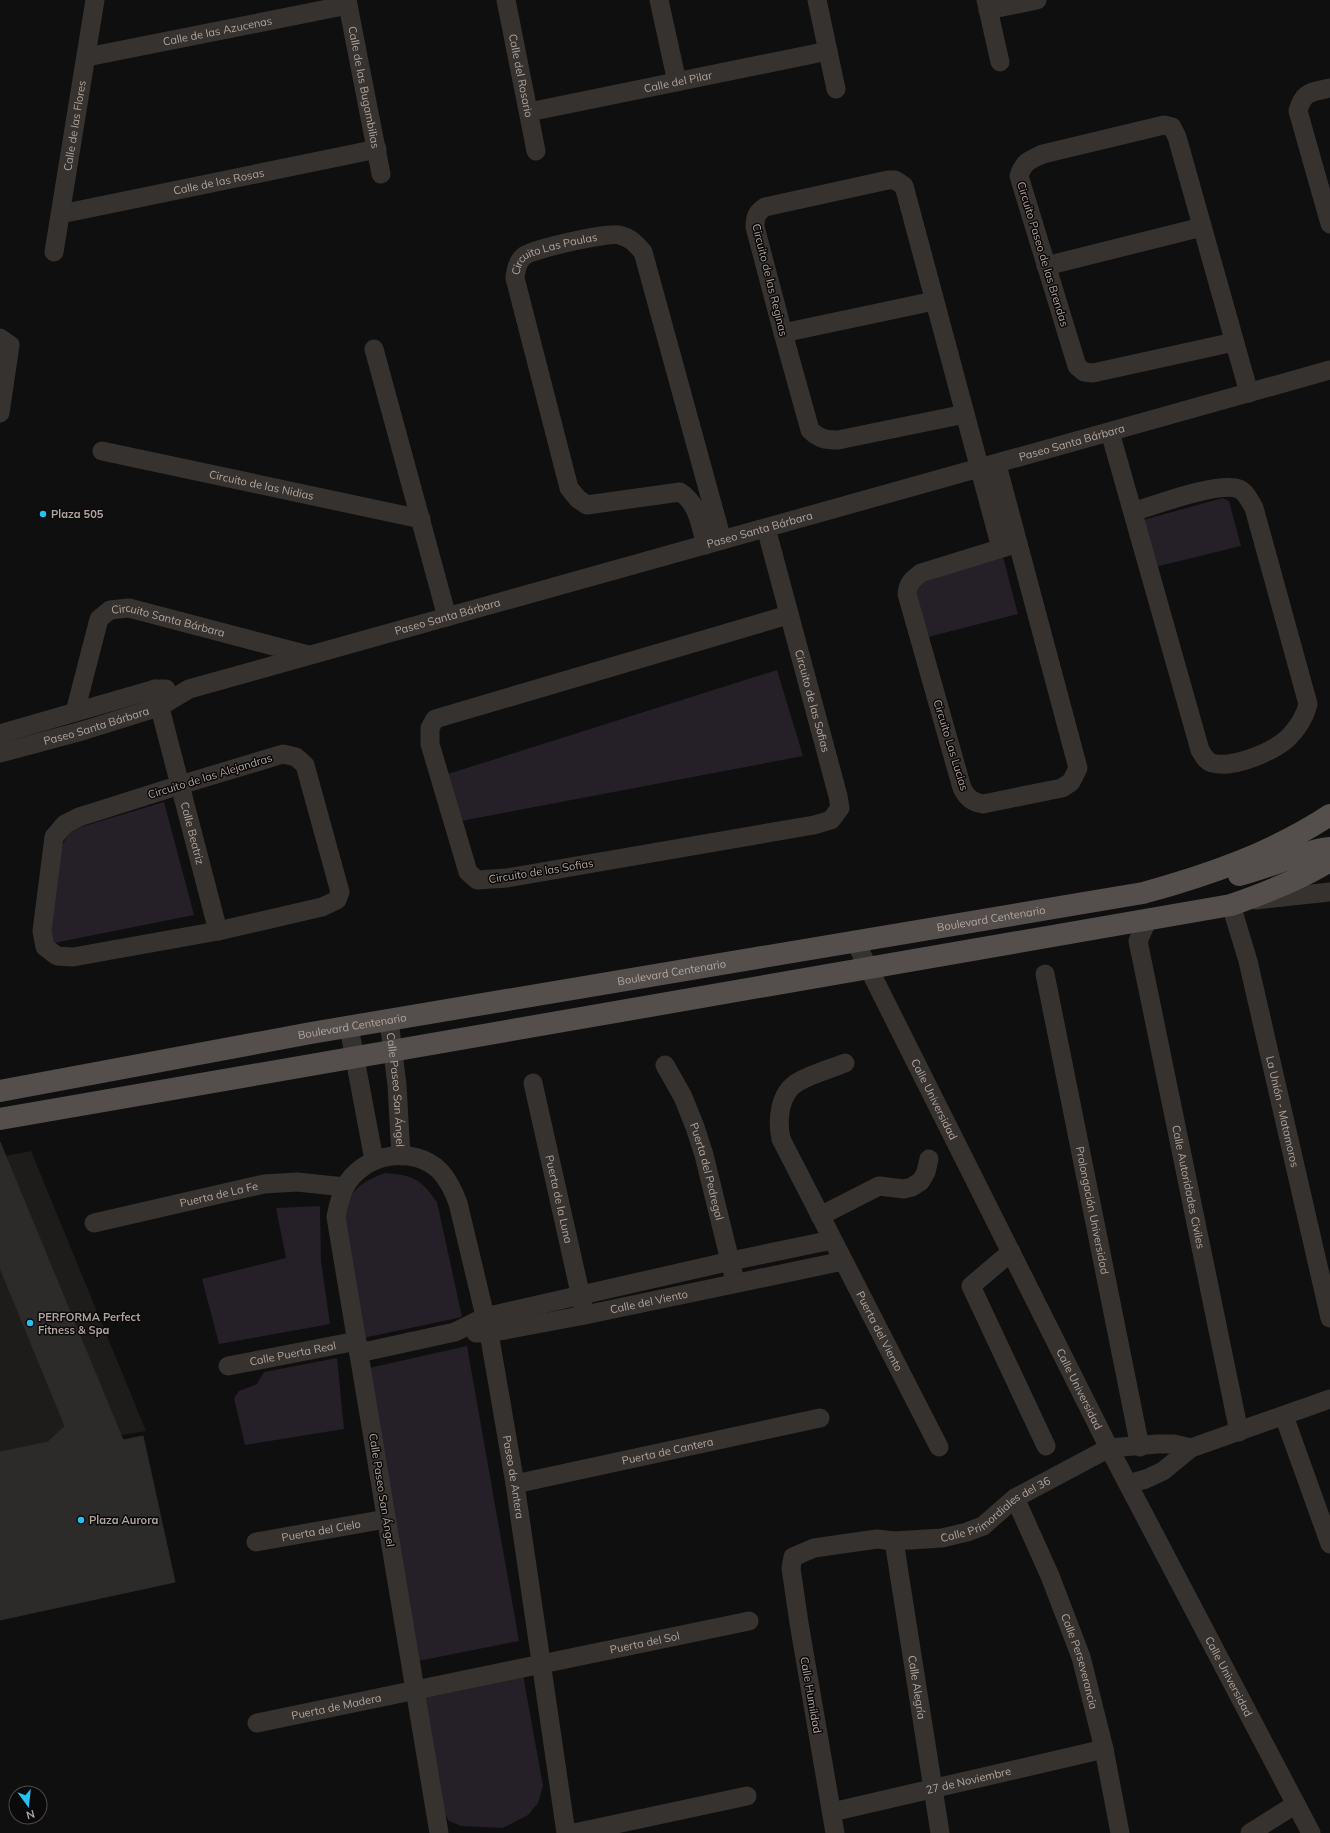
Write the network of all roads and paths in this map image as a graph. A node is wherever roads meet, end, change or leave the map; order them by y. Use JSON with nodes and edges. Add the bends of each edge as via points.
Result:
{"nodes":[{"id":1,"x":95,"y":0,"type":"edge"},
{"id":2,"x":506,"y":0,"type":"edge"},
{"id":3,"x":659,"y":0,"type":"edge"},
{"id":4,"x":817,"y":0,"type":"edge"},
{"id":5,"x":1037,"y":0,"type":"edge"},
{"id":6,"x":348,"y":2,"type":"edge"},
{"id":7,"x":987,"y":5,"type":"edge"},
{"id":8,"x":828,"y":51,"type":"junction"},
{"id":9,"x":87,"y":57,"type":"junction"},
{"id":10,"x":1000,"y":62,"type":"dead end"},
{"id":11,"x":677,"y":82,"type":"junction"},
{"id":12,"x":1330,"y":88,"type":"edge"},
{"id":13,"x":836,"y":89,"type":"dead end"},
{"id":14,"x":529,"y":112,"type":"junction"},
{"id":15,"x":377,"y":149,"type":"junction"},
{"id":16,"x":536,"y":151,"type":"dead end"},
{"id":17,"x":381,"y":174,"type":"dead end"},
{"id":18,"x":61,"y":214,"type":"junction"},
{"id":19,"x":1330,"y":224,"type":"edge"},
{"id":20,"x":1202,"y":227,"type":"junction"},
{"id":21,"x":54,"y":252,"type":"dead end"},
{"id":22,"x":1046,"y":266,"type":"junction"},
{"id":23,"x":934,"y":301,"type":"junction"},
{"id":24,"x":783,"y":333,"type":"junction"},
{"id":25,"x":0,"y":338,"type":"edge"},
{"id":26,"x":1234,"y":342,"type":"junction"},
{"id":27,"x":374,"y":349,"type":"dead end"},
{"id":28,"x":1330,"y":370,"type":"edge"},
{"id":29,"x":1249,"y":393,"type":"junction"},
{"id":30,"x":0,"y":413,"type":"edge"},
{"id":31,"x":965,"y":414,"type":"junction"},
{"id":32,"x":1110,"y":432,"type":"junction"},
{"id":33,"x":102,"y":451,"type":"dead end"},
{"id":34,"x":989,"y":467,"type":"junction"},
{"id":35,"x":1133,"y":512,"type":"junction"},
{"id":36,"x":420,"y":519,"type":"junction"},
{"id":37,"x":766,"y":528,"type":"junction"},
{"id":38,"x":714,"y":542,"type":"junction"},
{"id":39,"x":1010,"y":546,"type":"junction"},
{"id":40,"x":788,"y":615,"type":"junction"},
{"id":41,"x":447,"y":617,"type":"junction"},
{"id":42,"x":310,"y":655,"type":"junction"},
{"id":43,"x":155,"y":689,"type":"junction"},
{"id":44,"x":189,"y":689,"type":"junction"},
{"id":45,"x":159,"y":707,"type":"junction"},
{"id":46,"x":75,"y":712,"type":"junction"},
{"id":47,"x":0,"y":734,"type":"edge"},
{"id":48,"x":0,"y":753,"type":"edge"},
{"id":49,"x":180,"y":784,"type":"junction"},
{"id":50,"x":1330,"y":815,"type":"edge"},
{"id":51,"x":1330,"y":848,"type":"edge"},
{"id":52,"x":1330,"y":861,"type":"edge"},
{"id":53,"x":1194,"y":879,"type":"junction"},
{"id":54,"x":1330,"y":892,"type":"edge"},
{"id":55,"x":1238,"y":903,"type":"junction"},
{"id":56,"x":1147,"y":921,"type":"junction"},
{"id":57,"x":1121,"y":926,"type":"junction"},
{"id":58,"x":218,"y":931,"type":"junction"},
{"id":59,"x":856,"y":941,"type":"junction"},
{"id":60,"x":1138,"y":941,"type":"junction"},
{"id":61,"x":869,"y":968,"type":"junction"},
{"id":62,"x":1045,"y":974,"type":"dead end"},
{"id":63,"x":389,"y":1020,"type":"junction"},
{"id":64,"x":349,"y":1027,"type":"junction"},
{"id":65,"x":393,"y":1050,"type":"junction"},
{"id":66,"x":354,"y":1057,"type":"junction"},
{"id":67,"x":845,"y":1064,"type":"dead end"},
{"id":68,"x":665,"y":1065,"type":"dead end"},
{"id":69,"x":534,"y":1083,"type":"dead end"},
{"id":70,"x":0,"y":1091,"type":"edge"},
{"id":71,"x":0,"y":1120,"type":"edge"},
{"id":72,"x":402,"y":1156,"type":"junction"},
{"id":73,"x":928,"y":1159,"type":"dead end"},
{"id":74,"x":374,"y":1160,"type":"junction"},
{"id":75,"x":345,"y":1187,"type":"junction"},
{"id":76,"x":820,"y":1216,"type":"junction"},
{"id":77,"x":94,"y":1223,"type":"dead end"},
{"id":78,"x":832,"y":1240,"type":"junction"},
{"id":79,"x":1011,"y":1252,"type":"junction"},
{"id":80,"x":731,"y":1261,"type":"junction"},
{"id":81,"x":843,"y":1261,"type":"junction"},
{"id":82,"x":735,"y":1282,"type":"junction"},
{"id":83,"x":580,"y":1295,"type":"junction"},
{"id":84,"x":585,"y":1315,"type":"junction"},
{"id":85,"x":1330,"y":1318,"type":"edge"},
{"id":86,"x":487,"y":1325,"type":"junction"},
{"id":87,"x":358,"y":1347,"type":"junction"},
{"id":88,"x":228,"y":1366,"type":"dead end"},
{"id":89,"x":1330,"y":1399,"type":"edge"},
{"id":90,"x":1284,"y":1416,"type":"junction"},
{"id":91,"x":820,"y":1418,"type":"dead end"},
{"id":92,"x":1239,"y":1432,"type":"junction"},
{"id":93,"x":939,"y":1446,"type":"dead end"},
{"id":94,"x":1046,"y":1446,"type":"dead end"},
{"id":95,"x":1140,"y":1447,"type":"junction"},
{"id":96,"x":1109,"y":1448,"type":"junction"},
{"id":97,"x":1191,"y":1448,"type":"junction"},
{"id":98,"x":515,"y":1484,"type":"junction"},
{"id":99,"x":1128,"y":1484,"type":"junction"},
{"id":100,"x":1015,"y":1498,"type":"junction"},
{"id":101,"x":386,"y":1518,"type":"junction"},
{"id":102,"x":894,"y":1540,"type":"junction"},
{"id":103,"x":256,"y":1542,"type":"dead end"},
{"id":104,"x":1330,"y":1544,"type":"edge"},
{"id":105,"x":793,"y":1557,"type":"joint"},
{"id":106,"x":749,"y":1621,"type":"dead end"},
{"id":107,"x":542,"y":1664,"type":"junction"},
{"id":108,"x":415,"y":1690,"type":"junction"},
{"id":109,"x":257,"y":1723,"type":"dead end"},
{"id":110,"x":1104,"y":1749,"type":"junction"},
{"id":111,"x":932,"y":1788,"type":"junction"},
{"id":112,"x":747,"y":1796,"type":"dead end"},
{"id":113,"x":1296,"y":1804,"type":"junction"},
{"id":114,"x":832,"y":1812,"type":"junction"},
{"id":115,"x":438,"y":1833,"type":"edge"},
{"id":116,"x":566,"y":1833,"type":"edge"},
{"id":117,"x":574,"y":1833,"type":"edge"},
{"id":118,"x":836,"y":1833,"type":"edge"},
{"id":119,"x":940,"y":1833,"type":"edge"},
{"id":120,"x":1120,"y":1833,"type":"edge"},
{"id":121,"x":1250,"y":1833,"type":"edge"},
{"id":122,"x":1311,"y":1833,"type":"edge"}],
"edges":[{"from":1,"to":9,"type":"street","name":"Calle de las Flores"},
{"from":2,"to":14,"type":"street","name":"Calle del Rosario"},
{"from":3,"to":11,"type":"street"},
{"from":4,"to":8,"type":"street"},
{"from":5,"to":7,"type":"street"},
{"from":6,"to":9,"type":"street","name":"Calle de las Azucenas"},
{"from":6,"to":15,"type":"street","name":"Calle de las Bugambilias"},
{"from":7,"to":10,"type":"street"},
{"from":8,"to":11,"type":"street","name":"Calle del Pilar"},
{"from":8,"to":13,"type":"street"},
{"from":9,"to":18,"type":"street","name":"Calle de las Flores"},
{"from":11,"to":14,"type":"street","name":"Calle del Pilar"},
{"from":12,"to":19,"type":"street","via":[[1309,92],[1300,100],[1298,111]]},
{"from":14,"to":16,"type":"street","name":"Calle del Rosario"},
{"from":15,"to":17,"type":"street","name":"Calle de las Bugambilias"},
{"from":15,"to":18,"type":"street","name":"Calle de las Rosas"},
{"from":18,"to":21,"type":"street","name":"Calle de las Flores"},
{"from":20,"to":22,"type":"street"},
{"from":20,"to":22,"type":"street","name":"Circuito Paseo de las Brendas","via":[[1172,127],[1164,125],[1043,154],[1028,160],[1023,165],[1020,176]]},
{"from":20,"to":26,"type":"street","name":"Circuito Paseo de las Brendas"},
{"from":22,"to":26,"type":"street","name":"Circuito Paseo de las Brendas","via":[[1077,366],[1084,372],[1092,373]]},
{"from":23,"to":24,"type":"street"},
{"from":23,"to":24,"type":"street","name":"Circuito de las Reginas","via":[[904,186],[895,180],[888,180],[766,207],[759,211],[755,227]]},
{"from":23,"to":31,"type":"street","name":"Circuito de las Reginas"},
{"from":24,"to":31,"type":"street","name":"Circuito de las Reginas","via":[[807,422],[817,437],[838,440]]},
{"from":25,"to":30,"type":"street","via":[[10,345]]},
{"from":26,"to":29,"type":"street","name":"Circuito Paseo de las Brendas"},
{"from":27,"to":36,"type":"street"},
{"from":28,"to":29,"type":"street","name":"Paseo Santa Bárbara"},
{"from":29,"to":32,"type":"street","name":"Paseo Santa Bárbara"},
{"from":31,"to":34,"type":"street","name":"Circuito de las Reginas"},
{"from":32,"to":34,"type":"street","name":"Paseo Santa Bárbara"},
{"from":32,"to":35,"type":"street"},
{"from":33,"to":36,"type":"street","name":"Circuito de las Nidias"},
{"from":34,"to":37,"type":"street","name":"Paseo Santa Bárbara"},
{"from":34,"to":39,"type":"street","name":"Circuito Las Lucias"},
{"from":35,"to":35,"type":"street","via":[[1200,750],[1212,763],[1222,764],[1264,754],[1288,738],[1306,715],[1308,704],[1254,508],[1248,497],[1240,490],[1229,486]]},
{"from":36,"to":41,"type":"street"},
{"from":37,"to":38,"type":"street","name":"Paseo Santa Bárbara"},
{"from":37,"to":40,"type":"street","name":"Circuito de las Sofias"},
{"from":38,"to":38,"type":"street","name":"Circuito Las Paulas","via":[[642,252],[633,240],[617,234],[542,248],[524,256],[517,266],[515,278],[569,488],[587,505],[680,492],[689,497]]},
{"from":38,"to":41,"type":"street","name":"Paseo Santa Bárbara"},
{"from":39,"to":39,"type":"street","name":"Circuito Las Lucias","via":[[921,573],[907,586],[907,594],[962,788],[967,798],[983,804],[1062,788],[1071,782],[1078,768]]},
{"from":40,"to":40,"type":"street","name":"Circuito de las Sofias","via":[[838,796],[840,808],[831,820],[506,878],[477,880],[468,872],[430,744],[430,728],[436,719]]},
{"from":41,"to":42,"type":"street","name":"Paseo Santa Bárbara"},
{"from":42,"to":44,"type":"street","name":"Paseo Santa Bárbara"},
{"from":42,"to":46,"type":"street","name":"Circuito Santa Bárbara","via":[[129,608],[110,610],[99,619]]},
{"from":43,"to":44,"type":"street","name":"Paseo Santa Bárbara"},
{"from":43,"to":45,"type":"street","name":"Calle Beatriz"},
{"from":43,"to":46,"type":"street","name":"Paseo Santa Bárbara"},
{"from":44,"to":45,"type":"street","name":"Paseo Santa Bárbara"},
{"from":45,"to":48,"type":"street","name":"Paseo Santa Bárbara"},
{"from":45,"to":49,"type":"street","name":"Calle Beatriz"},
{"from":46,"to":47,"type":"street","name":"Paseo Santa Bárbara"},
{"from":49,"to":58,"type":"street","name":"Calle Beatriz"},
{"from":49,"to":58,"type":"street","name":"Circuito de las Alejandras","via":[[283,754],[296,757],[305,765],[340,892],[337,900],[322,907]]},
{"from":49,"to":58,"type":"street","name":"Circuito de las Alejandras","via":[[79,818],[65,824],[54,837],[42,931],[45,947],[57,956],[73,957]]},
{"from":50,"to":53,"type":"main road","name":"Boulevard Centenario","via":[[1256,856]]},
{"from":51,"to":53,"type":"main road","via":[[1318,849],[1234,876],[1211,880]]},
{"from":52,"to":55,"type":"main road","via":[[1301,878]]},
{"from":53,"to":59,"type":"main road","name":"Boulevard Centenario","via":[[1143,893]]},
{"from":54,"to":55,"type":"street"},
{"from":55,"to":56,"type":"main road"},
{"from":55,"to":85,"type":"street","name":"La Unión - Matamoros","via":[[1248,961]]},
{"from":56,"to":57,"type":"main road"},
{"from":56,"to":60,"type":"street"},
{"from":57,"to":60,"type":"street"},
{"from":57,"to":61,"type":"main road"},
{"from":59,"to":61,"type":"street","name":"Calle Universidad"},
{"from":59,"to":63,"type":"main road","name":"Boulevard Centenario"},
{"from":60,"to":92,"type":"street","name":"Calle Autoridades Civiles"},
{"from":61,"to":65,"type":"main road"},
{"from":61,"to":79,"type":"street","name":"Calle Universidad"},
{"from":62,"to":95,"type":"street","name":"Prolongación Universidad"},
{"from":63,"to":64,"type":"main road","name":"Boulevard Centenario"},
{"from":63,"to":65,"type":"street","name":"Calle Paseo San Ángel"},
{"from":64,"to":66,"type":"street"},
{"from":64,"to":70,"type":"main road","name":"Boulevard Centenario"},
{"from":65,"to":66,"type":"main road"},
{"from":65,"to":72,"type":"street","name":"Calle Paseo San Ángel"},
{"from":66,"to":71,"type":"main road"},
{"from":66,"to":74,"type":"street"},
{"from":67,"to":76,"type":"street","name":"Puerta del Viento","via":[[797,1082],[787,1093],[780,1110],[778,1125],[781,1139]]},
{"from":68,"to":80,"type":"street","name":"Puerta del Pedregal","via":[[695,1127]]},
{"from":69,"to":83,"type":"street","name":"Puerta de la Luna"},
{"from":72,"to":74,"type":"street","name":"Calle Paseo San Ángel"},
{"from":72,"to":86,"type":"street","name":"Paseo de Antera","via":[[427,1162],[440,1171],[453,1189]]},
{"from":73,"to":76,"type":"street","via":[[926,1172],[921,1181],[912,1187],[904,1189],[879,1186]]},
{"from":74,"to":75,"type":"street","name":"Calle Paseo San Ángel","via":[[362,1167]]},
{"from":75,"to":77,"type":"street","name":"Puerta de La Fe","via":[[298,1182],[264,1184]]},
{"from":75,"to":87,"type":"street","name":"Calle Paseo San Ángel","via":[[336,1217]]},
{"from":76,"to":78,"type":"street","name":"Puerta del Viento"},
{"from":78,"to":80,"type":"street","name":"Calle del Viento"},
{"from":78,"to":81,"type":"street","name":"Puerta del Viento"},
{"from":79,"to":94,"type":"street","via":[[971,1286]]},
{"from":79,"to":96,"type":"street","name":"Calle Universidad"},
{"from":80,"to":82,"type":"street","name":"Puerta del Pedregal"},
{"from":80,"to":83,"type":"street","name":"Calle del Viento"},
{"from":81,"to":82,"type":"street","name":"Calle del Viento"},
{"from":81,"to":93,"type":"street","name":"Puerta del Viento"},
{"from":82,"to":84,"type":"street","name":"Calle del Viento"},
{"from":83,"to":84,"type":"street","name":"Puerta de la Luna"},
{"from":83,"to":86,"type":"street","name":"Calle del Viento"},
{"from":84,"to":86,"type":"street","name":"Calle del Viento"},
{"from":86,"to":87,"type":"street","name":"Calle del Viento"},
{"from":86,"to":98,"type":"street","name":"Paseo de Antera"},
{"from":87,"to":88,"type":"street","name":"Calle Puerta Real"},
{"from":87,"to":101,"type":"street","name":"Calle Paseo San Ángel"},
{"from":89,"to":90,"type":"street","name":"Calle Primordiales del 36"},
{"from":90,"to":92,"type":"street","name":"Calle Primordiales del 36"},
{"from":90,"to":104,"type":"street"},
{"from":91,"to":98,"type":"street","name":"Puerta de Cantera"},
{"from":92,"to":97,"type":"street","name":"Calle Primordiales del 36"},
{"from":95,"to":96,"type":"street","name":"Calle Primordiales del 36"},
{"from":95,"to":97,"type":"street","name":"Calle Primordiales del 36","via":[[1168,1444]]},
{"from":96,"to":99,"type":"street","name":"Calle Universidad"},
{"from":96,"to":100,"type":"street","name":"Calle Primordiales del 36"},
{"from":97,"to":99,"type":"street","name":"Calle Primordiales del 36","via":[[1163,1471]]},
{"from":98,"to":107,"type":"street","name":"Paseo de Antera"},
{"from":99,"to":113,"type":"street","name":"Calle Universidad"},
{"from":100,"to":102,"type":"street","name":"Calle Primordiales del 36","via":[[983,1526],[967,1532],[942,1538]]},
{"from":100,"to":110,"type":"street","name":"Calle Perseverancia","via":[[1050,1576],[1081,1657]]},
{"from":101,"to":103,"type":"street","name":"Puerta del Cielo"},
{"from":101,"to":108,"type":"street","name":"Calle Paseo San Ángel"},
{"from":102,"to":105,"type":"street","name":"Calle Primordiales del 36","via":[[877,1539],[814,1548]]},
{"from":102,"to":111,"type":"street","name":"Calle Alegría"},
{"from":105,"to":114,"type":"street","name":"Calle Humildad","via":[[791,1568],[799,1623]]},
{"from":106,"to":107,"type":"street","name":"Puerta del Sol"},
{"from":107,"to":108,"type":"street","name":"Puerta del Sol"},
{"from":107,"to":116,"type":"street","name":"Paseo de Antera"},
{"from":108,"to":109,"type":"street","name":"Puerta de Madera"},
{"from":108,"to":115,"type":"street","name":"Calle Paseo San Ángel"},
{"from":110,"to":111,"type":"street","name":"27 de Noviembre"},
{"from":110,"to":120,"type":"street","name":"Calle Perseverancia"},
{"from":111,"to":114,"type":"street","name":"27 de Noviembre"},
{"from":111,"to":119,"type":"street","name":"Calle Alegría"},
{"from":112,"to":117,"type":"street"},
{"from":113,"to":121,"type":"street"},
{"from":113,"to":122,"type":"street","name":"Calle Universidad"},
{"from":114,"to":118,"type":"street","name":"Calle Humildad"}]}
